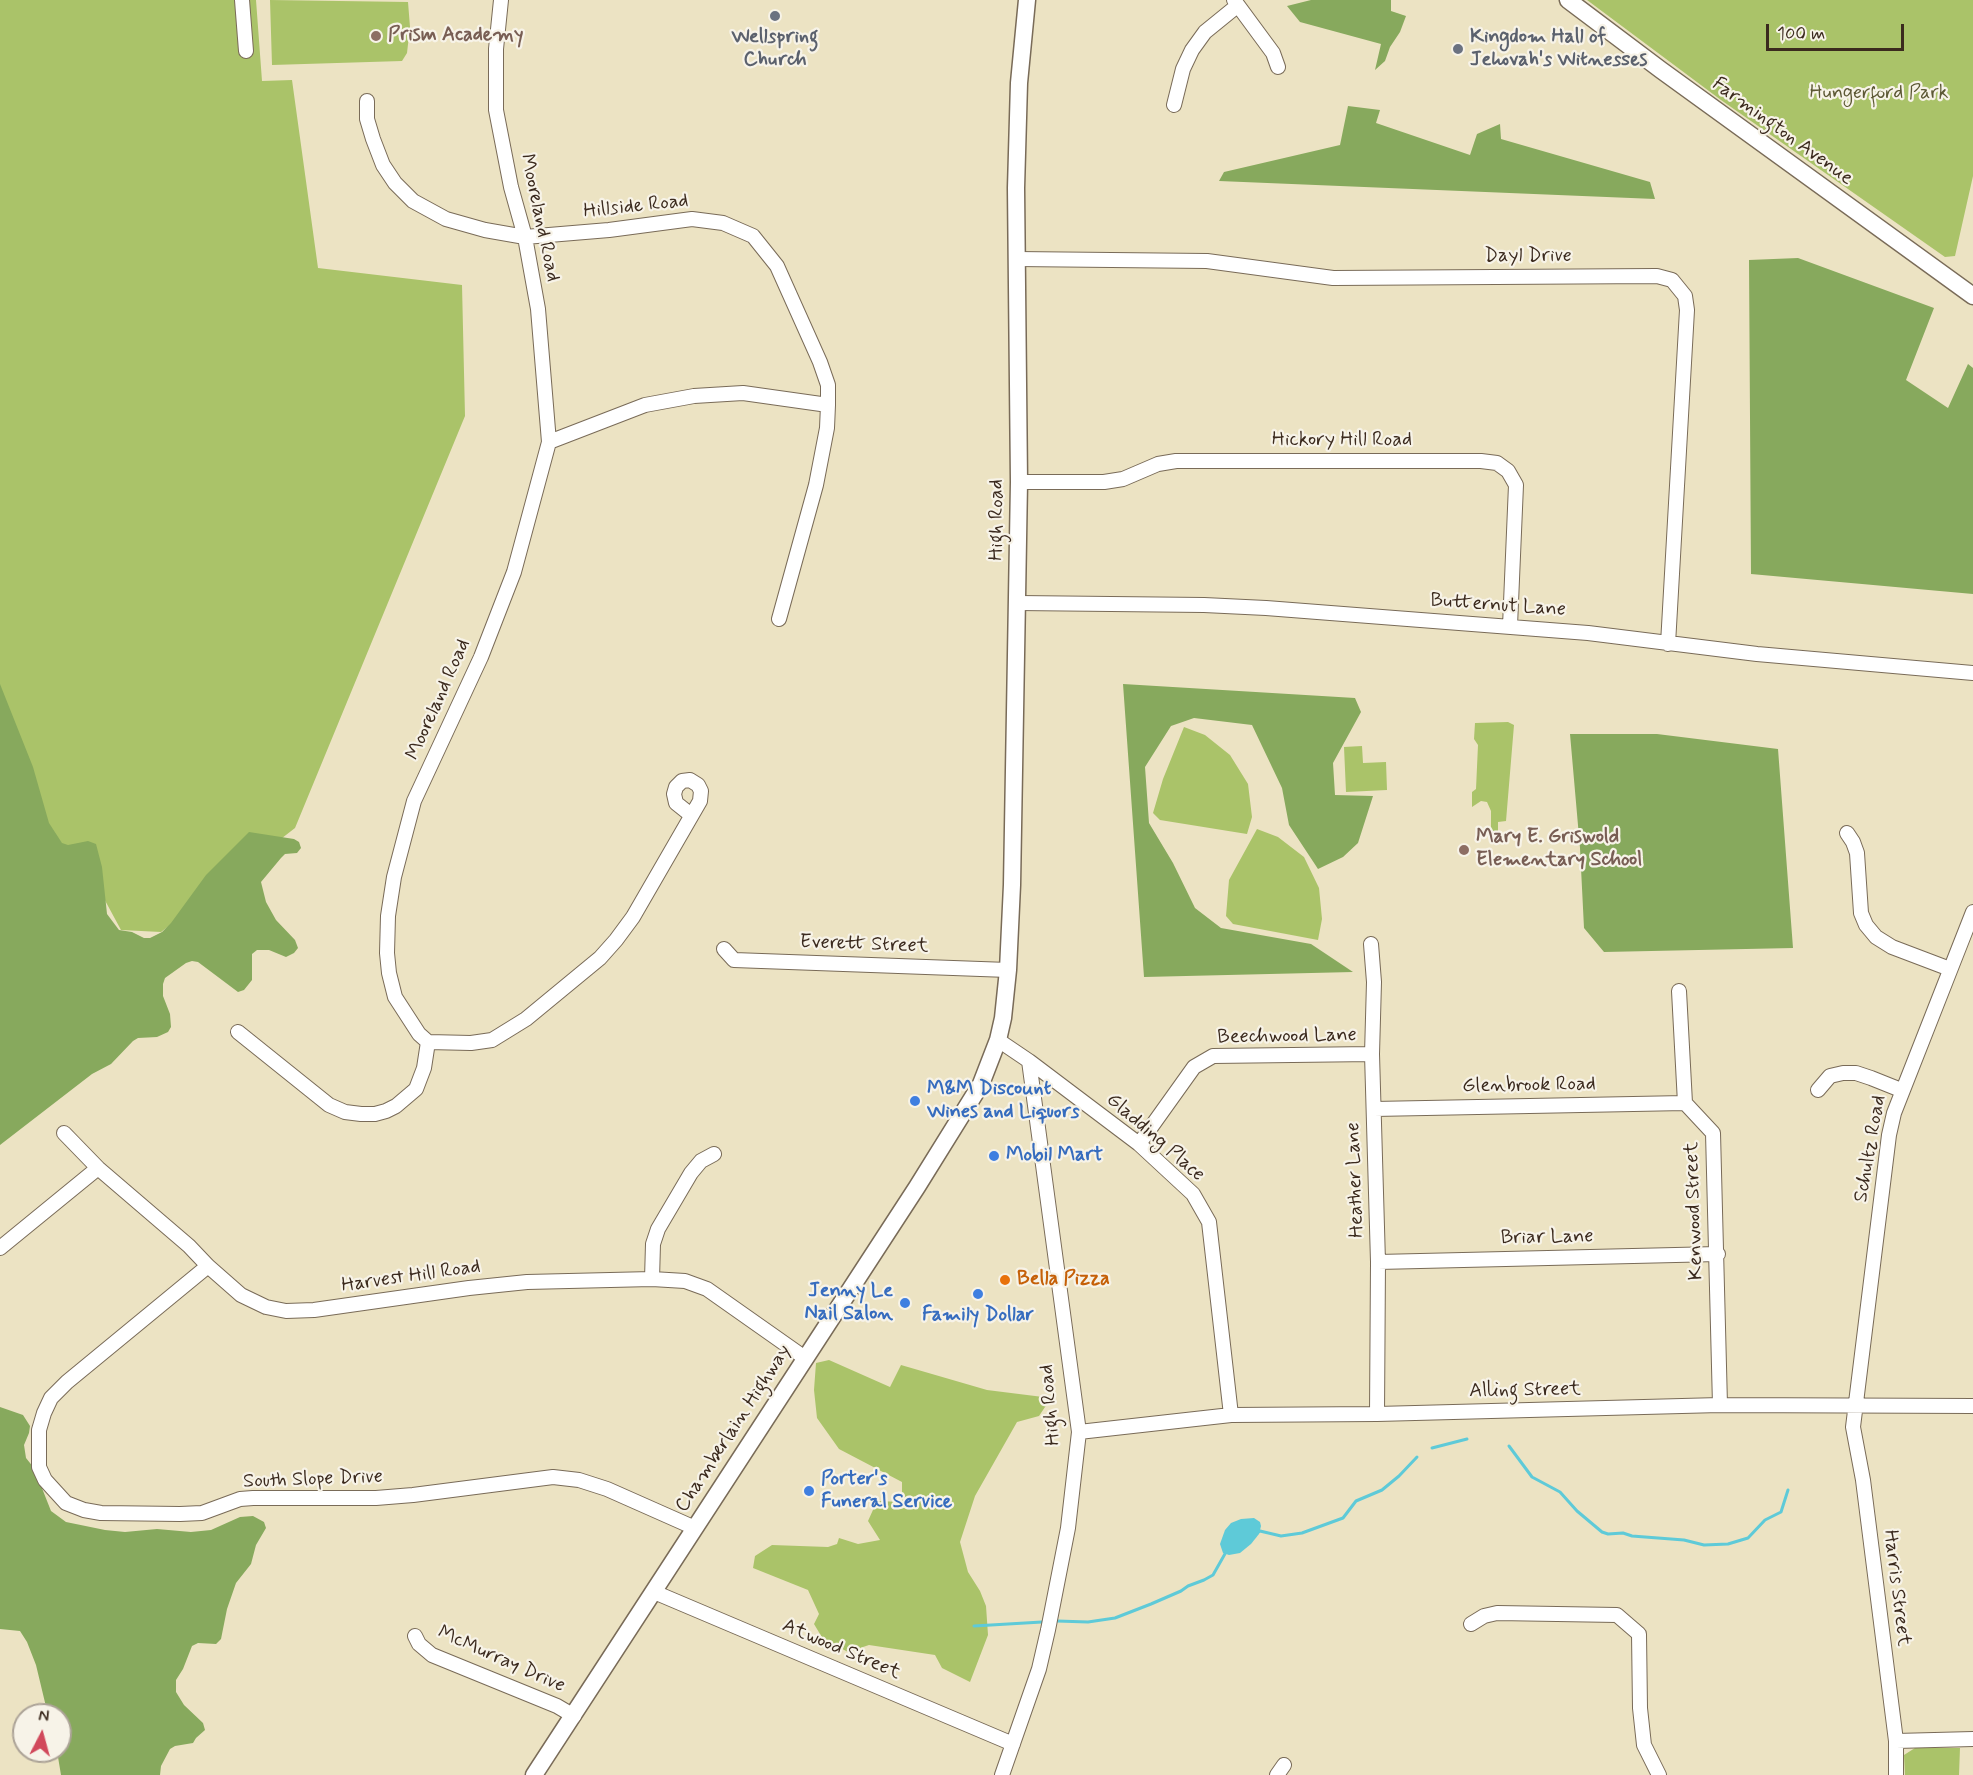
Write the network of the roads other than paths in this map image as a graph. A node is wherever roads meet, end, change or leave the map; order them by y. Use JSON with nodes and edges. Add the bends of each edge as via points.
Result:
{"nodes":[{"id":1,"x":242,"y":0,"type":"edge"},
{"id":2,"x":501,"y":0,"type":"edge"},
{"id":3,"x":1027,"y":0,"type":"edge"},
{"id":4,"x":1568,"y":0,"type":"edge"},
{"id":5,"x":1235,"y":3,"type":"edge"},
{"id":6,"x":246,"y":51,"type":"dead end"},
{"id":7,"x":1278,"y":67,"type":"dead end"},
{"id":8,"x":367,"y":101,"type":"dead end"},
{"id":9,"x":1174,"y":105,"type":"dead end"},
{"id":10,"x":525,"y":237,"type":"junction"},
{"id":11,"x":1016,"y":259,"type":"junction"},
{"id":12,"x":1973,"y":296,"type":"edge"},
{"id":13,"x":828,"y":405,"type":"junction"},
{"id":14,"x":549,"y":442,"type":"junction"},
{"id":15,"x":1019,"y":482,"type":"junction"},
{"id":16,"x":1018,"y":603,"type":"junction"},
{"id":17,"x":779,"y":619,"type":"dead end"},
{"id":18,"x":1510,"y":626,"type":"junction"},
{"id":19,"x":1668,"y":644,"type":"junction"},
{"id":20,"x":1973,"y":673,"type":"edge"},
{"id":21,"x":691,"y":815,"type":"dead end"},
{"id":22,"x":1847,"y":833,"type":"dead end"},
{"id":23,"x":1973,"y":912,"type":"edge"},
{"id":24,"x":1371,"y":944,"type":"dead end"},
{"id":25,"x":724,"y":949,"type":"dead end"},
{"id":26,"x":1950,"y":969,"type":"junction"},
{"id":27,"x":1008,"y":970,"type":"junction"},
{"id":28,"x":1679,"y":991,"type":"dead end"},
{"id":29,"x":237,"y":1032,"type":"dead end"},
{"id":30,"x":998,"y":1040,"type":"junction"},
{"id":31,"x":428,"y":1042,"type":"junction"},
{"id":32,"x":1372,"y":1054,"type":"junction"},
{"id":33,"x":1029,"y":1061,"type":"junction"},
{"id":34,"x":1818,"y":1090,"type":"dead end"},
{"id":35,"x":1902,"y":1090,"type":"junction"},
{"id":36,"x":1685,"y":1103,"type":"junction"},
{"id":37,"x":1374,"y":1109,"type":"junction"},
{"id":38,"x":63,"y":1134,"type":"dead end"},
{"id":39,"x":1138,"y":1144,"type":"junction"},
{"id":40,"x":714,"y":1154,"type":"dead end"},
{"id":41,"x":98,"y":1168,"type":"junction"},
{"id":42,"x":0,"y":1248,"type":"edge"},
{"id":43,"x":1718,"y":1254,"type":"junction"},
{"id":44,"x":1378,"y":1262,"type":"junction"},
{"id":45,"x":208,"y":1266,"type":"junction"},
{"id":46,"x":652,"y":1279,"type":"junction"},
{"id":47,"x":805,"y":1358,"type":"junction"},
{"id":48,"x":1719,"y":1405,"type":"junction"},
{"id":49,"x":1856,"y":1406,"type":"junction"},
{"id":50,"x":1973,"y":1406,"type":"edge"},
{"id":51,"x":1377,"y":1414,"type":"junction"},
{"id":52,"x":1231,"y":1415,"type":"junction"},
{"id":53,"x":1079,"y":1432,"type":"junction"},
{"id":54,"x":695,"y":1528,"type":"junction"},
{"id":55,"x":654,"y":1592,"type":"junction"},
{"id":56,"x":1471,"y":1624,"type":"dead end"},
{"id":57,"x":415,"y":1636,"type":"dead end"},
{"id":58,"x":574,"y":1716,"type":"junction"},
{"id":59,"x":1973,"y":1740,"type":"edge"},
{"id":60,"x":1896,"y":1741,"type":"junction"},
{"id":61,"x":1013,"y":1744,"type":"junction"},
{"id":62,"x":534,"y":1775,"type":"edge"},
{"id":63,"x":1002,"y":1775,"type":"edge"},
{"id":64,"x":1659,"y":1775,"type":"edge"},
{"id":65,"x":1896,"y":1775,"type":"edge"}],
"edges":[{"from":1,"to":6,"type":"street"},
{"from":2,"to":10,"type":"street","name":"Mooreland Road","via":[[496,110]]},
{"from":3,"to":11,"type":"main road","name":"High Road","via":[[1019,83]]},
{"from":4,"to":12,"type":"main road","name":"Farmington Avenue"},
{"from":5,"to":7,"type":"street","via":[[1273,52]]},
{"from":5,"to":9,"type":"street","via":[[1204,32],[1192,50]]},
{"from":8,"to":10,"type":"street","name":"Hillside Road","via":[[367,119],[383,165],[413,201],[446,219]]},
{"from":10,"to":13,"type":"street","name":"Hillside Road","via":[[692,219],[723,223],[753,236],[777,266],[804,324],[828,385]]},
{"from":10,"to":14,"type":"street","name":"Mooreland Road","via":[[538,309]]},
{"from":11,"to":15,"type":"main road","name":"High Road"},
{"from":11,"to":19,"type":"street","name":"Dayl Drive","via":[[1207,261],[1333,279],[1657,276],[1672,280],[1685,296],[1688,310]]},
{"from":13,"to":14,"type":"street","via":[[743,393],[694,396],[645,405]]},
{"from":13,"to":17,"type":"street","name":"Hillside Road","via":[[816,485]]},
{"from":14,"to":31,"type":"street","name":"Mooreland Road","via":[[514,572],[481,657],[414,801],[394,877],[388,916],[389,973],[395,997]]},
{"from":15,"to":16,"type":"main road","name":"High Road"},
{"from":15,"to":18,"type":"street","name":"Hickory Hill Road","via":[[1104,482],[1176,461],[1497,463],[1516,484]]},
{"from":16,"to":18,"type":"street","name":"Butternut Lane","via":[[1225,606]]},
{"from":16,"to":27,"type":"main road","name":"High Road"},
{"from":18,"to":19,"type":"street","name":"Butternut Lane"},
{"from":19,"to":20,"type":"street","name":"Butternut Lane"},
{"from":21,"to":31,"type":"street","via":[[633,917],[600,958],[526,1019],[492,1040]]},
{"from":22,"to":26,"type":"street","via":[[1857,853],[1861,913],[1866,925],[1892,947]]},
{"from":23,"to":26,"type":"street","name":"Schultz Road"},
{"from":24,"to":32,"type":"street","name":"Heather Lane"},
{"from":25,"to":27,"type":"street","name":"Everett Street","via":[[734,960]]},
{"from":26,"to":35,"type":"street","name":"Schultz Road"},
{"from":27,"to":30,"type":"main road","name":"High Road"},
{"from":28,"to":36,"type":"street"},
{"from":29,"to":31,"type":"street","via":[[329,1105],[361,1114],[375,1114],[396,1106],[416,1089]]},
{"from":30,"to":33,"type":"street","name":"Gladding Place"},
{"from":30,"to":47,"type":"main road","name":"Chamberlain Highway","via":[[981,1084]]},
{"from":32,"to":37,"type":"street","name":"Heather Lane"},
{"from":32,"to":39,"type":"street","name":"Beechwood Lane","via":[[1213,1056],[1194,1067]]},
{"from":33,"to":39,"type":"street","name":"Gladding Place"},
{"from":33,"to":53,"type":"street","name":"High Road"},
{"from":34,"to":35,"type":"street","via":[[1830,1076],[1843,1072]]},
{"from":35,"to":49,"type":"street","name":"Schultz Road","via":[[1889,1135]]},
{"from":36,"to":37,"type":"street","name":"Glenbrook Road"},
{"from":36,"to":43,"type":"street","name":"Kenwood Street","via":[[1713,1133]]},
{"from":37,"to":44,"type":"street","name":"Heather Lane"},
{"from":38,"to":41,"type":"street","name":"Harvest Hill Road"},
{"from":39,"to":52,"type":"street","name":"Gladding Place","via":[[1193,1194],[1209,1222]]},
{"from":40,"to":46,"type":"street","via":[[691,1173],[658,1229],[653,1244]]},
{"from":41,"to":42,"type":"street"},
{"from":41,"to":45,"type":"street","name":"Harvest Hill Road"},
{"from":43,"to":44,"type":"street","name":"Briar Lane"},
{"from":43,"to":48,"type":"street","name":"Kenwood Street"},
{"from":44,"to":51,"type":"street","name":"Heather Lane"},
{"from":45,"to":46,"type":"street","name":"Harvest Hill Road","via":[[241,1295],[286,1311],[527,1282]]},
{"from":45,"to":54,"type":"street","name":"South Slope Drive","via":[[51,1398],[39,1430],[39,1467],[66,1503],[101,1513],[202,1513],[253,1497],[413,1496],[553,1477],[607,1489]]},
{"from":46,"to":47,"type":"street","name":"Harvest Hill Road","via":[[685,1281],[707,1288]]},
{"from":47,"to":54,"type":"main road","name":"Chamberlain Highway"},
{"from":48,"to":49,"type":"street","name":"Alling Street"},
{"from":48,"to":51,"type":"street","name":"Alling Street"},
{"from":49,"to":50,"type":"street","name":"Alling Street"},
{"from":49,"to":60,"type":"street","name":"Harris Street","via":[[1853,1427]]},
{"from":51,"to":52,"type":"street","name":"Alling Street"},
{"from":52,"to":53,"type":"street","name":"Alling Street"},
{"from":53,"to":61,"type":"street","name":"High Road","via":[[1068,1528],[1048,1630]]},
{"from":54,"to":55,"type":"main road","name":"Chamberlain Highway"},
{"from":55,"to":58,"type":"main road","name":"Chamberlain Highway"},
{"from":55,"to":61,"type":"street","name":"Atwood Street"},
{"from":56,"to":64,"type":"street","via":[[1494,1614],[1617,1615],[1639,1634],[1644,1745]]},
{"from":57,"to":58,"type":"street","name":"McMurray Drive","via":[[432,1654]]},
{"from":58,"to":62,"type":"main road","name":"Chamberlain Highway"},
{"from":59,"to":60,"type":"street"},
{"from":60,"to":65,"type":"street","name":"Harris Street"},
{"from":61,"to":63,"type":"street","name":"High Road"}]}
